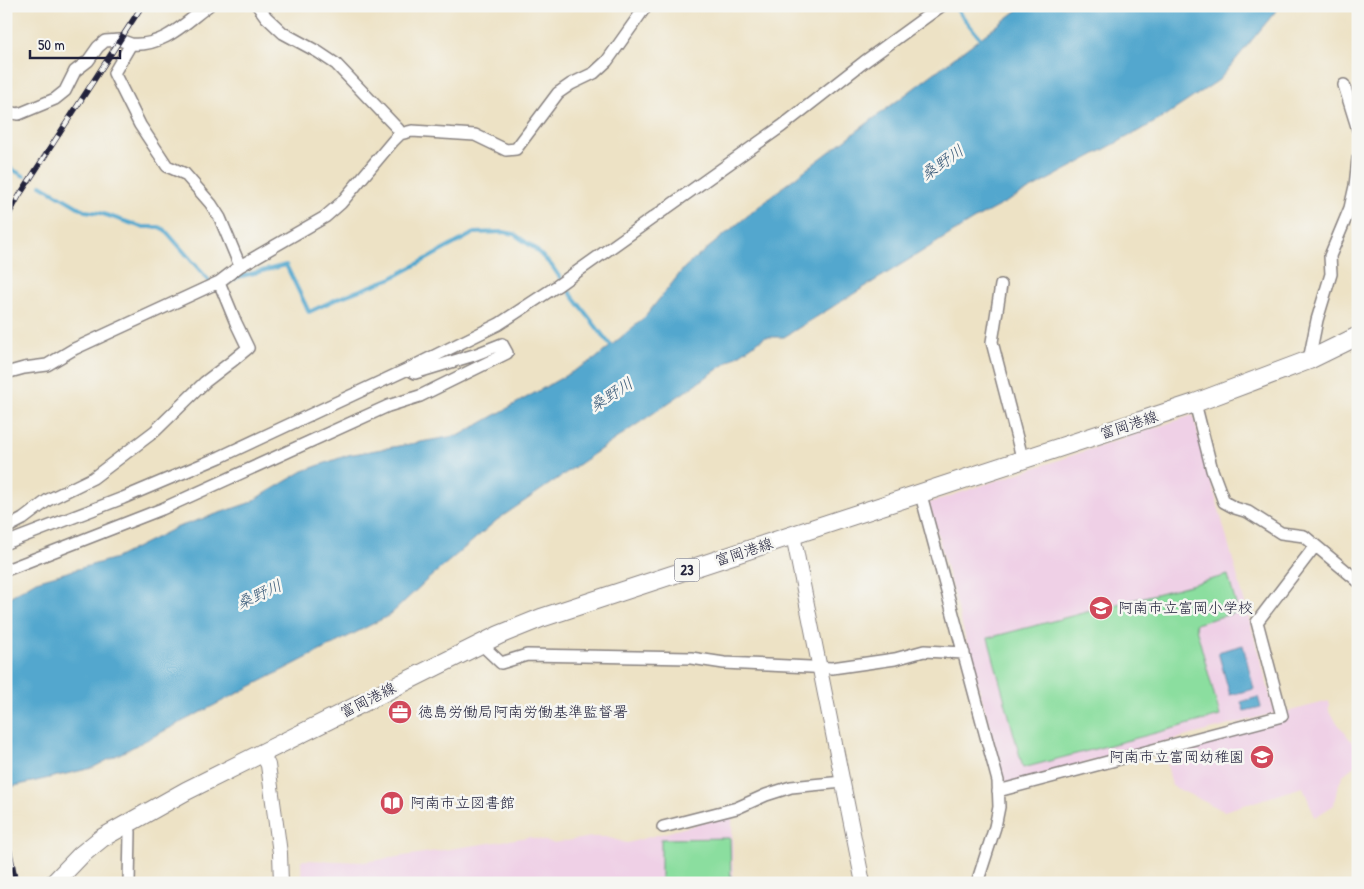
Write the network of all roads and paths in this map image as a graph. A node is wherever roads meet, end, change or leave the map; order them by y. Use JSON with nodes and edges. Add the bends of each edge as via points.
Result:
{"nodes":[{"id":1,"x":208,"y":6,"type":"edge"},
{"id":2,"x":258,"y":6,"type":"edge"},
{"id":3,"x":646,"y":6,"type":"edge"},
{"id":4,"x":941,"y":6,"type":"edge"},
{"id":5,"x":131,"y":44,"type":"junction"},
{"id":6,"x":1344,"y":85,"type":"dead end"},
{"id":7,"x":6,"y":112,"type":"edge"},
{"id":8,"x":1358,"y":130,"type":"edge"},
{"id":9,"x":400,"y":134,"type":"junction"},
{"id":10,"x":1358,"y":159,"type":"edge"},
{"id":11,"x":240,"y":266,"type":"junction"},
{"id":12,"x":220,"y":282,"type":"junction"},
{"id":13,"x":1001,"y":285,"type":"dead end"},
{"id":14,"x":1358,"y":336,"type":"edge"},
{"id":15,"x":1309,"y":360,"type":"junction"},
{"id":16,"x":408,"y":369,"type":"junction"},
{"id":17,"x":6,"y":373,"type":"edge"},
{"id":18,"x":1195,"y":403,"type":"junction"},
{"id":19,"x":1023,"y":461,"type":"junction"},
{"id":20,"x":921,"y":495,"type":"junction"},
{"id":21,"x":23,"y":519,"type":"junction"},
{"id":22,"x":6,"y":528,"type":"edge"},
{"id":23,"x":793,"y":535,"type":"junction"},
{"id":24,"x":6,"y":537,"type":"edge"},
{"id":25,"x":6,"y":543,"type":"edge"},
{"id":26,"x":1315,"y":546,"type":"junction"},
{"id":27,"x":6,"y":570,"type":"edge"},
{"id":28,"x":1358,"y":581,"type":"edge"},
{"id":29,"x":481,"y":644,"type":"junction"},
{"id":30,"x":964,"y":653,"type":"junction"},
{"id":31,"x":820,"y":667,"type":"junction"},
{"id":32,"x":262,"y":753,"type":"junction"},
{"id":33,"x":843,"y":782,"type":"junction"},
{"id":34,"x":998,"y":791,"type":"junction"},
{"id":35,"x":127,"y":824,"type":"junction"},
{"id":36,"x":663,"y":827,"type":"dead end"},
{"id":37,"x":54,"y":883,"type":"edge"},
{"id":38,"x":129,"y":883,"type":"edge"},
{"id":39,"x":281,"y":883,"type":"edge"},
{"id":40,"x":863,"y":883,"type":"edge"},
{"id":41,"x":977,"y":883,"type":"edge"}],
"edges":[{"from":1,"to":5,"type":"street","via":[[165,38],[144,45]]},
{"from":2,"to":9,"type":"street","via":[[283,33],[336,64]]},
{"from":3,"to":9,"type":"street","via":[[607,61],[594,73],[558,93],[516,149],[506,150],[475,135],[412,131]]},
{"from":4,"to":16,"type":"street","via":[[782,126],[557,286],[499,324]]},
{"from":5,"to":7,"type":"street","via":[[120,40],[105,41],[75,71],[55,100],[19,114]]},
{"from":5,"to":11,"type":"street","via":[[114,73],[140,124],[167,166],[185,174],[211,204]]},
{"from":6,"to":8,"type":"street"},
{"from":9,"to":11,"type":"street","via":[[325,217]]},
{"from":10,"to":15,"type":"street","via":[[1350,208],[1330,256],[1331,274]]},
{"from":11,"to":12,"type":"street"},
{"from":12,"to":17,"type":"street","via":[[74,349],[47,365]]},
{"from":12,"to":21,"type":"street","via":[[248,348],[205,382],[155,431],[93,478],[48,500]]},
{"from":13,"to":19,"type":"street","via":[[992,342]]},
{"from":14,"to":15,"type":"main road","name":"富岡港線","number":"23"},
{"from":15,"to":18,"type":"main road","name":"富岡港線","number":"23"},
{"from":16,"to":25,"type":"street","via":[[220,457]]},
{"from":16,"to":27,"type":"street","via":[[415,373],[502,344],[507,353],[420,396],[388,406],[162,509]]},
{"from":18,"to":19,"type":"main road","name":"富岡港線","number":"23"},
{"from":18,"to":26,"type":"street","via":[[1212,470],[1224,502],[1248,512],[1281,533],[1304,536]]},
{"from":19,"to":20,"type":"main road","name":"富岡港線","number":"23"},
{"from":20,"to":23,"type":"main road","name":"富岡港線","number":"23"},
{"from":20,"to":30,"type":"street"},
{"from":21,"to":22,"type":"street"},
{"from":21,"to":24,"type":"street","via":[[21,527]]},
{"from":23,"to":29,"type":"main road","name":"富岡港線","number":"23","via":[[541,618]]},
{"from":23,"to":31,"type":"street"},
{"from":26,"to":28,"type":"street"},
{"from":26,"to":34,"type":"street","via":[[1257,622],[1282,716]]},
{"from":29,"to":31,"type":"street","via":[[501,663],[527,655],[691,658],[724,663]]},
{"from":29,"to":32,"type":"main road","name":"富岡港線","number":"23"},
{"from":30,"to":31,"type":"street","via":[[924,651],[895,659]]},
{"from":30,"to":34,"type":"street"},
{"from":31,"to":33,"type":"street"},
{"from":32,"to":35,"type":"main road","name":"富岡港線","number":"23"},
{"from":32,"to":39,"type":"street","via":[[267,762]]},
{"from":33,"to":36,"type":"street","via":[[782,789],[737,808]]},
{"from":33,"to":40,"type":"street"},
{"from":34,"to":41,"type":"street","via":[[995,827]]},
{"from":35,"to":37,"type":"main road","name":"富岡港線","number":"23","via":[[102,838]]},
{"from":35,"to":38,"type":"street","via":[[130,832]]}]}
